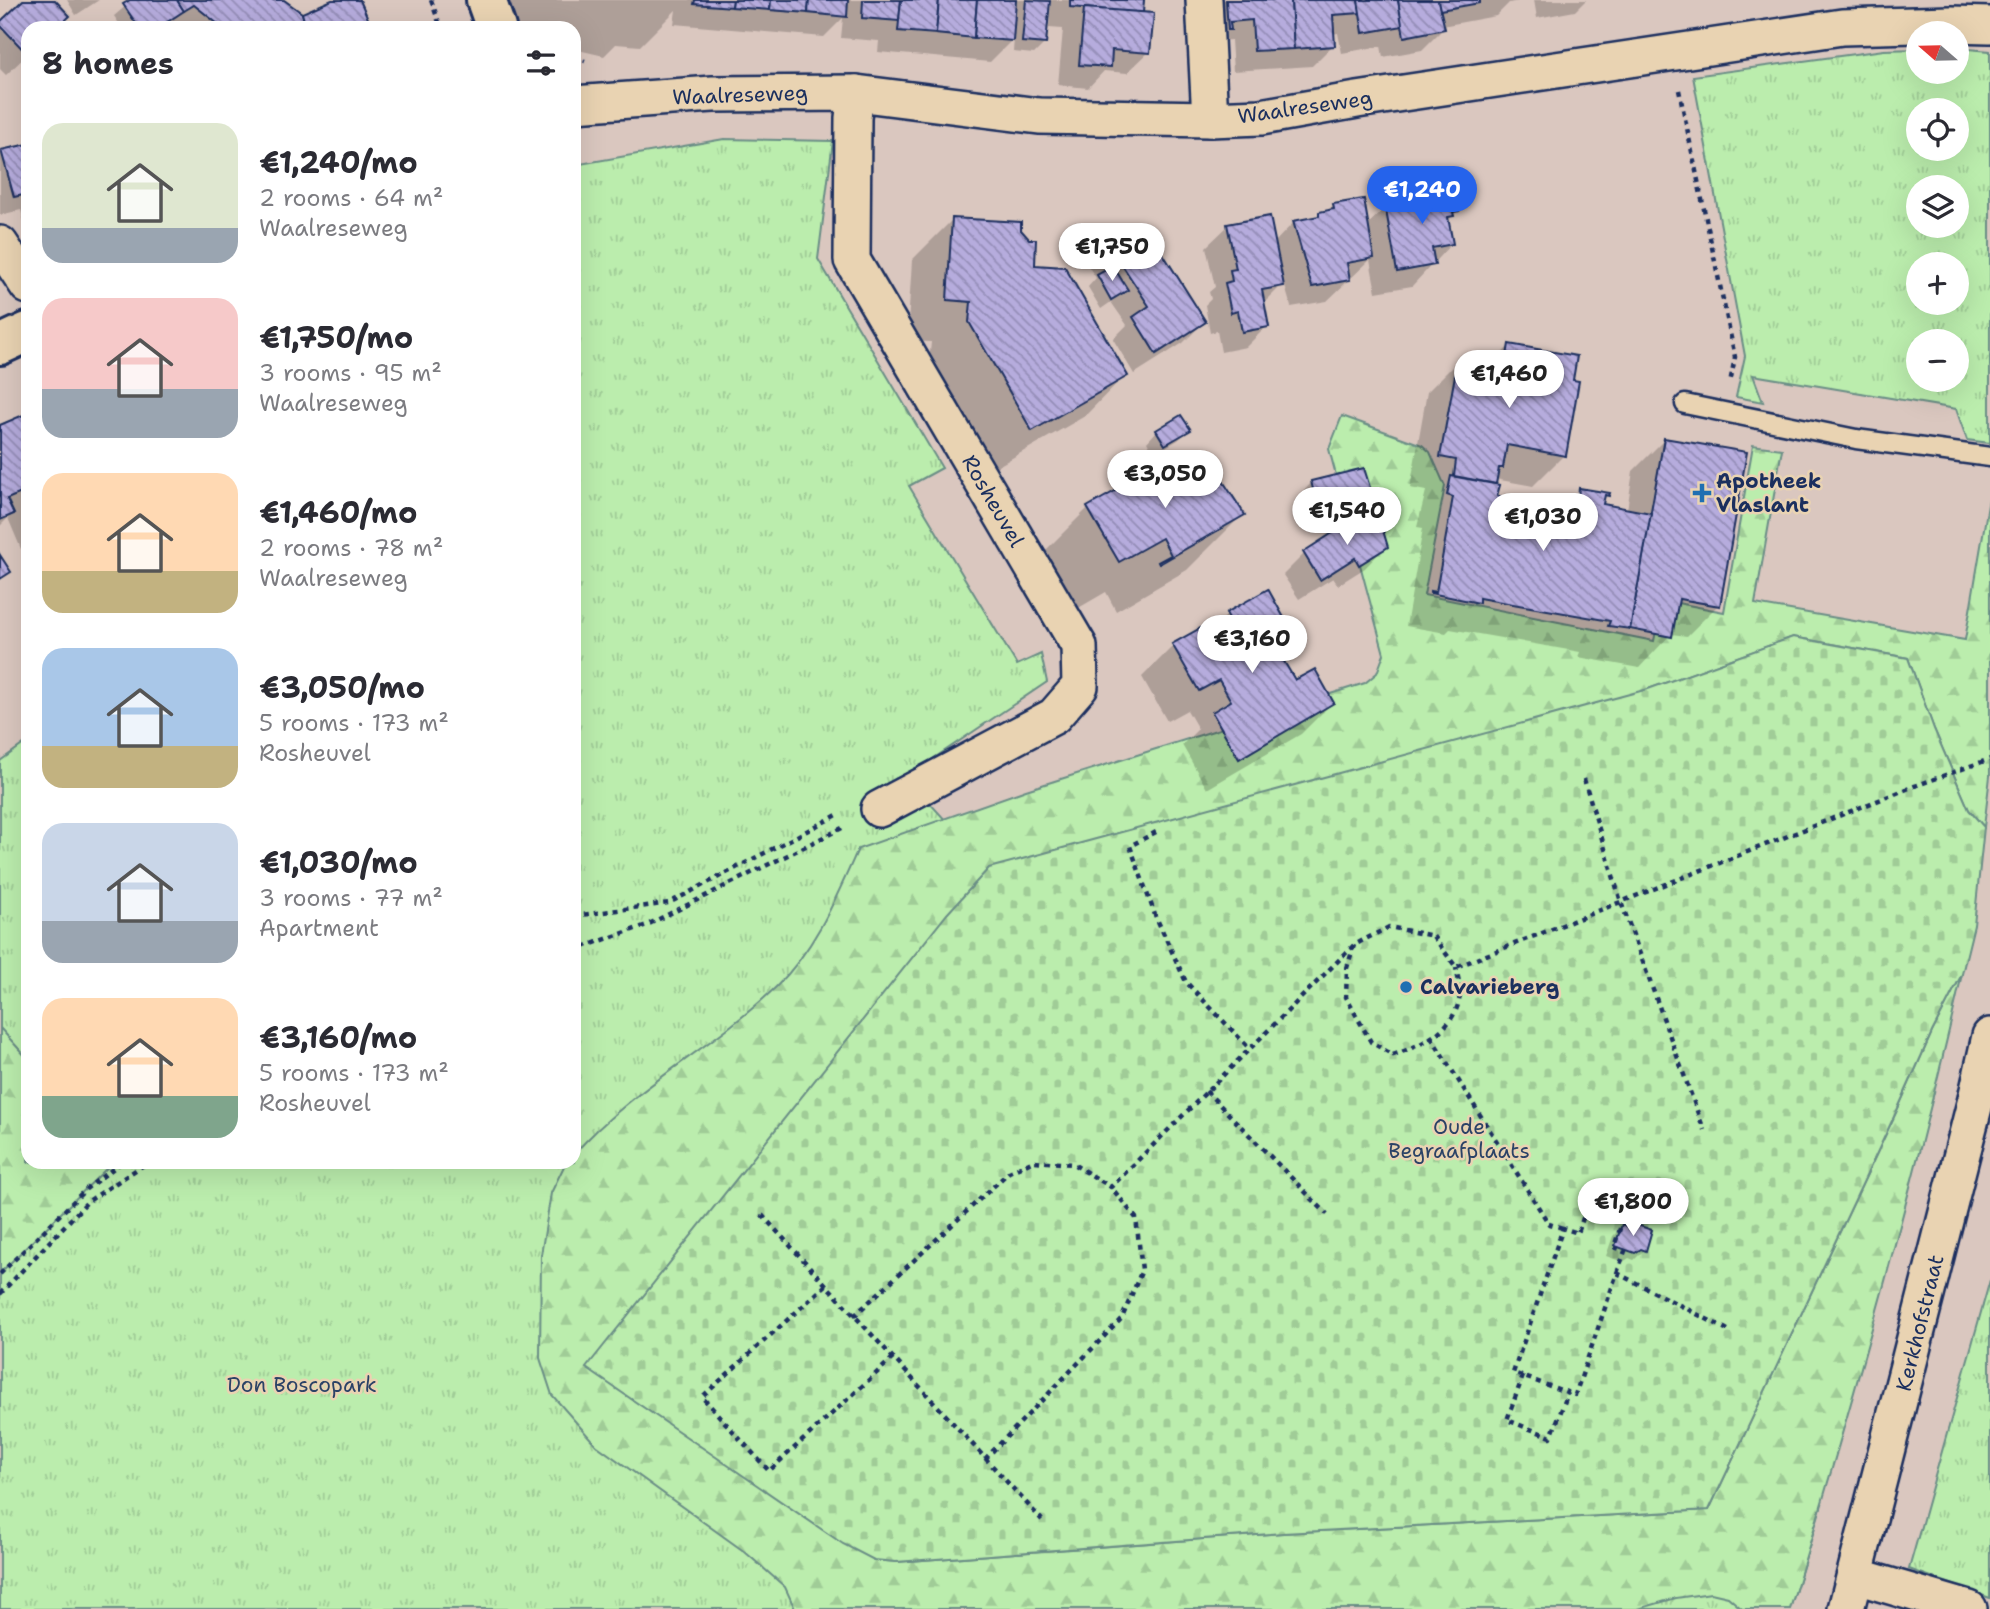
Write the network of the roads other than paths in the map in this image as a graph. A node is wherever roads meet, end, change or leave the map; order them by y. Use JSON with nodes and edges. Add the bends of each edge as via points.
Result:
{"nodes":[{"id":1,"x":486,"y":0,"type":"edge"},
{"id":2,"x":1204,"y":0,"type":"edge"},
{"id":3,"x":494,"y":21,"type":"edge"},
{"id":4,"x":1990,"y":25,"type":"edge"},
{"id":5,"x":856,"y":93,"type":"junction"},
{"id":6,"x":581,"y":103,"type":"edge"},
{"id":7,"x":1210,"y":119,"type":"junction"},
{"id":8,"x":0,"y":244,"type":"edge"},
{"id":9,"x":21,"y":276,"type":"edge"},
{"id":10,"x":21,"y":335,"type":"edge"},
{"id":11,"x":0,"y":345,"type":"edge"},
{"id":12,"x":1685,"y":404,"type":"dead end"},
{"id":13,"x":1990,"y":457,"type":"edge"},
{"id":14,"x":879,"y":809,"type":"road end"},
{"id":15,"x":1990,"y":1036,"type":"edge"},
{"id":16,"x":1983,"y":1101,"type":"edge"},
{"id":17,"x":1851,"y":1593,"type":"edge"},
{"id":18,"x":1969,"y":1609,"type":"edge"}],
"edges":[{"from":1,"to":3,"type":"street"},
{"from":2,"to":7,"type":"street"},
{"from":4,"to":7,"type":"street","name":"Waalreseweg","via":[[1842,27],[1261,117]]},
{"from":5,"to":6,"type":"street","name":"Waalreseweg","via":[[713,94]]},
{"from":5,"to":7,"type":"street","name":"Waalreseweg","via":[[1039,116]]},
{"from":5,"to":14,"type":"street","name":"Rosheuvel","via":[[852,260],[1079,646],[1080,673],[1080,686],[1054,716]]},
{"from":8,"to":9,"type":"street"},
{"from":10,"to":11,"type":"street"},
{"from":12,"to":13,"type":"lane","via":[[1856,439]]},
{"from":15,"to":16,"type":"street","name":"Kerkhofstraat"},
{"from":16,"to":17,"type":"street","name":"Kerkhofstraat"},
{"from":17,"to":18,"type":"street"}]}
